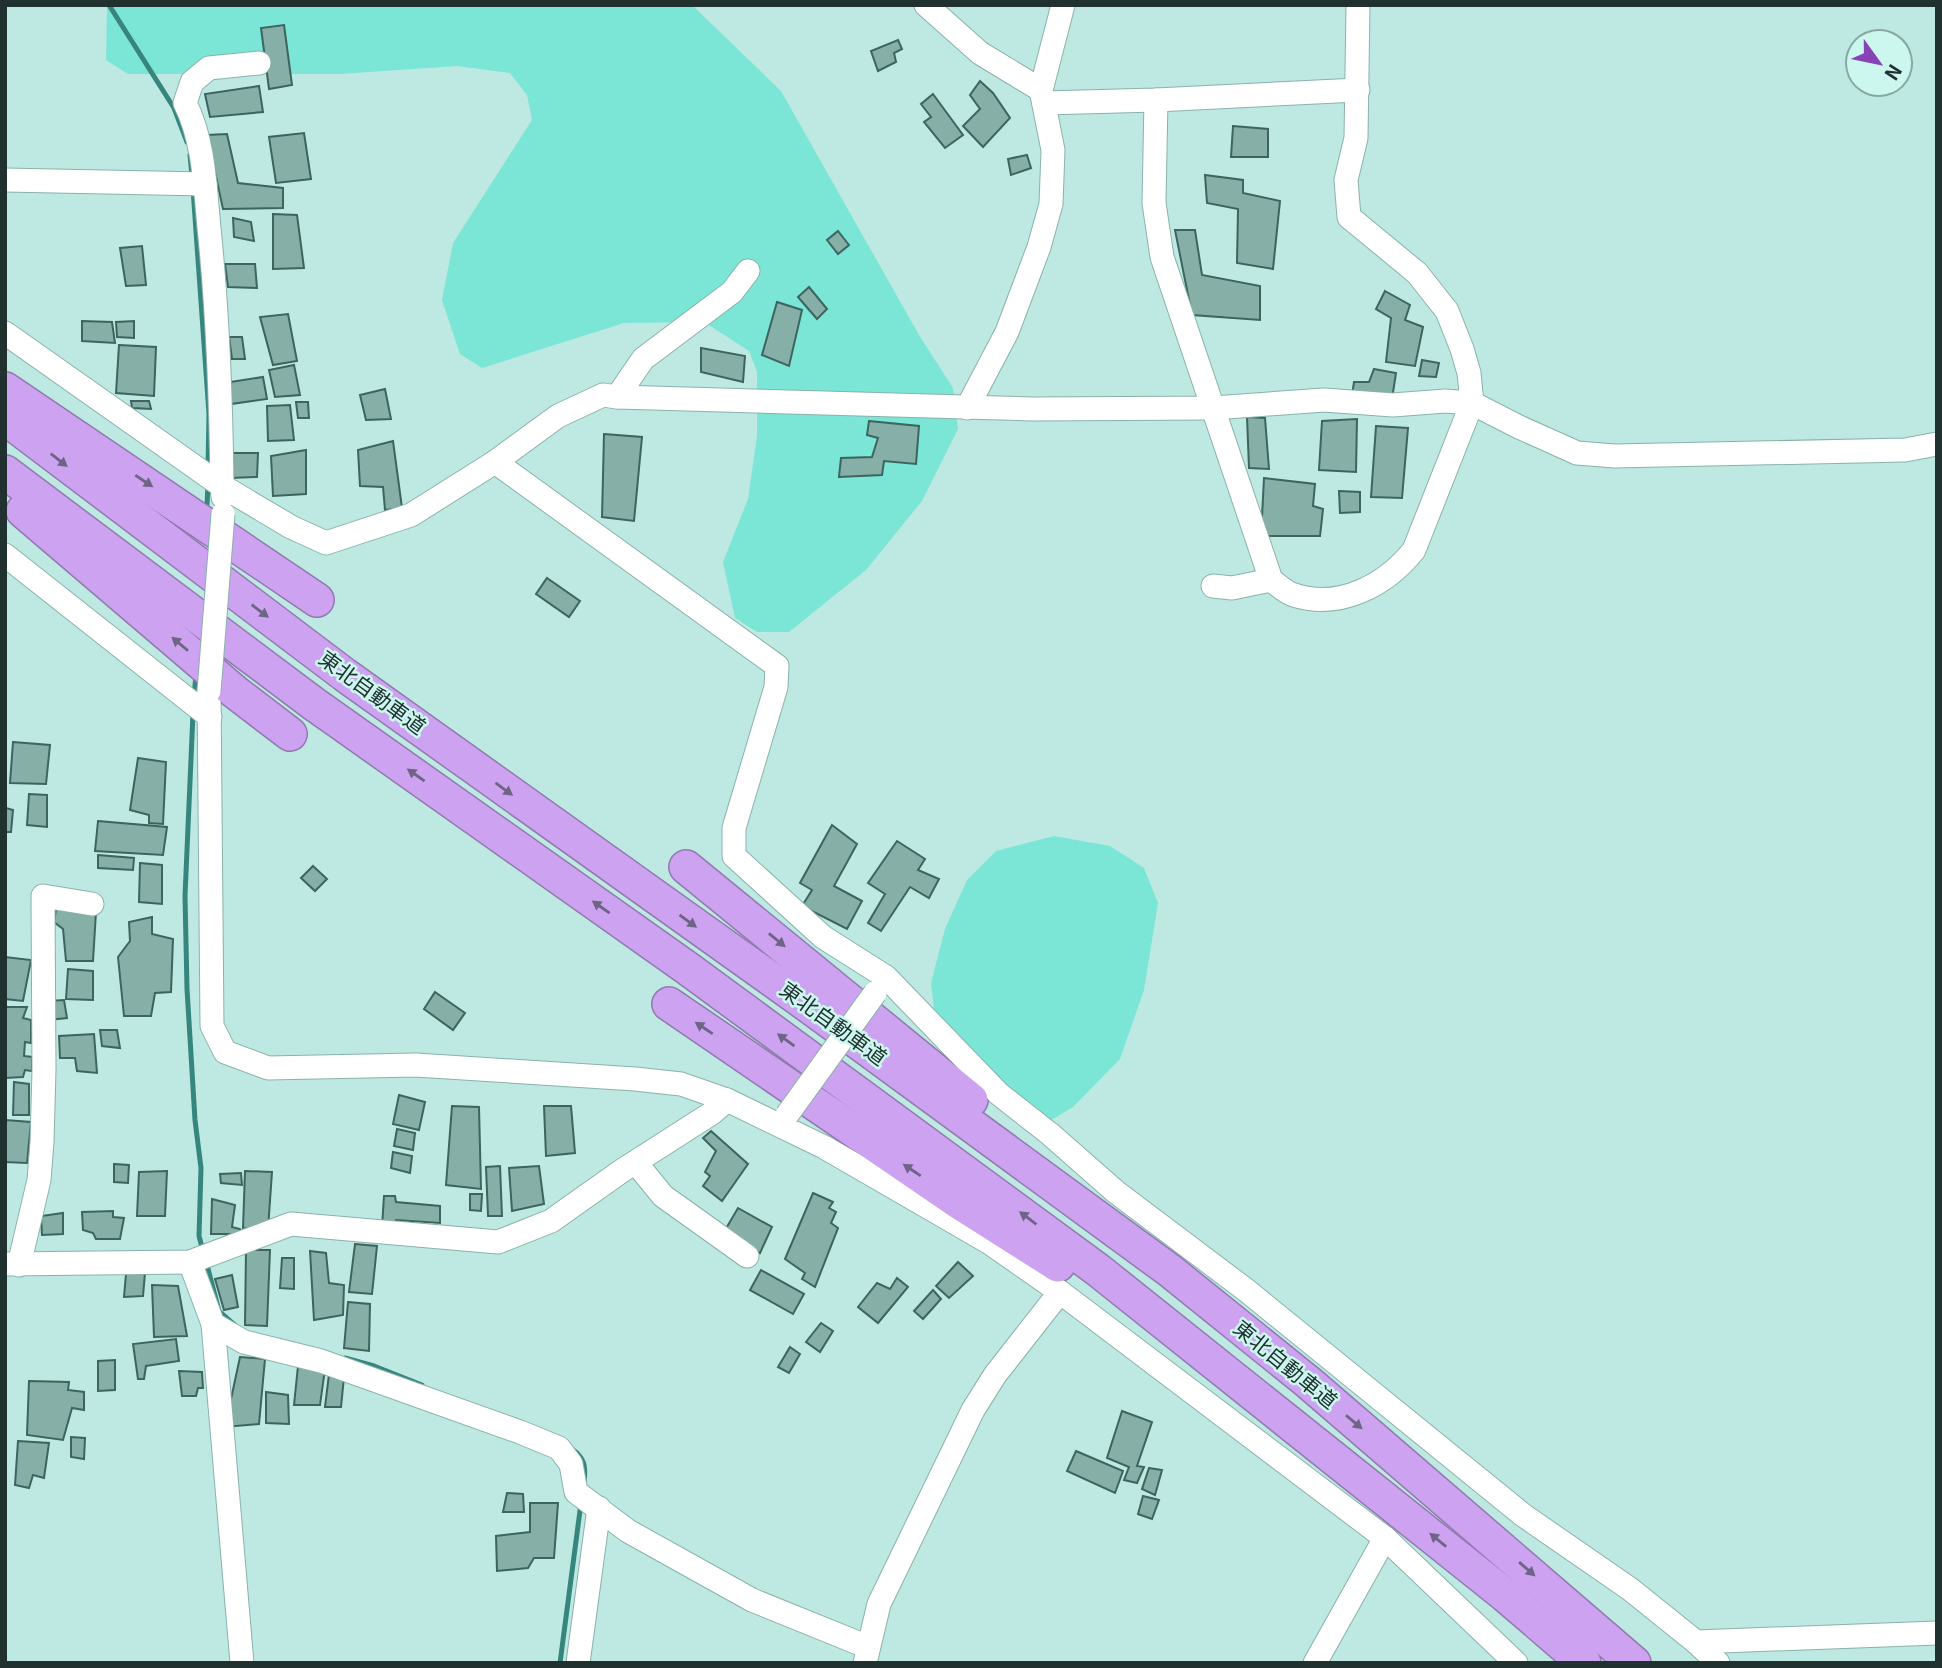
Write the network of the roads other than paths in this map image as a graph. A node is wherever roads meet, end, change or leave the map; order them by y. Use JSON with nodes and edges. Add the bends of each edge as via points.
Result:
{"nodes":[{"id":1,"x":926,"y":5,"type":"edge"},
{"id":2,"x":1063,"y":5,"type":"edge"},
{"id":3,"x":1358,"y":5,"type":"edge"},
{"id":4,"x":259,"y":63,"type":"dead end"},
{"id":5,"x":1358,"y":89,"type":"junction"},
{"id":6,"x":1043,"y":97,"type":"junction"},
{"id":7,"x":1156,"y":100,"type":"junction"},
{"id":8,"x":5,"y":180,"type":"edge"},
{"id":9,"x":202,"y":184,"type":"junction"},
{"id":10,"x":748,"y":271,"type":"dead end"},
{"id":11,"x":5,"y":332,"type":"edge"},
{"id":12,"x":5,"y":389,"type":"edge"},
{"id":13,"x":617,"y":397,"type":"junction"},
{"id":14,"x":1472,"y":403,"type":"junction"},
{"id":15,"x":967,"y":408,"type":"junction"},
{"id":16,"x":1213,"y":408,"type":"junction"},
{"id":17,"x":5,"y":418,"type":"edge"},
{"id":18,"x":1937,"y":444,"type":"edge"},
{"id":19,"x":495,"y":462,"type":"junction"},
{"id":20,"x":5,"y":472,"type":"edge"},
{"id":21,"x":219,"y":484,"type":"junction"},
{"id":22,"x":5,"y":496,"type":"edge"},
{"id":23,"x":5,"y":555,"type":"edge"},
{"id":24,"x":1271,"y":580,"type":"junction"},
{"id":25,"x":1213,"y":586,"type":"dead end"},
{"id":26,"x":317,"y":600,"type":"dead end"},
{"id":27,"x":210,"y":717,"type":"junction"},
{"id":28,"x":290,"y":734,"type":"dead end"},
{"id":29,"x":686,"y":867,"type":"dead end"},
{"id":30,"x":92,"y":904,"type":"dead end"},
{"id":31,"x":880,"y":985,"type":"junction"},
{"id":32,"x":669,"y":1004,"type":"dead end"},
{"id":33,"x":727,"y":1100,"type":"junction"},
{"id":34,"x":784,"y":1121,"type":"junction"},
{"id":35,"x":636,"y":1163,"type":"junction"},
{"id":36,"x":747,"y":1256,"type":"dead end"},
{"id":37,"x":192,"y":1261,"type":"junction"},
{"id":38,"x":12,"y":1265,"type":"edge"},
{"id":39,"x":1169,"y":1270,"type":"junction"},
{"id":40,"x":1060,"y":1292,"type":"junction"},
{"id":41,"x":213,"y":1324,"type":"junction"},
{"id":42,"x":1237,"y":1380,"type":"junction"},
{"id":43,"x":588,"y":1501,"type":"junction"},
{"id":44,"x":1385,"y":1538,"type":"junction"},
{"id":45,"x":1937,"y":1633,"type":"edge"},
{"id":46,"x":1696,"y":1642,"type":"junction"},
{"id":47,"x":866,"y":1655,"type":"edge"},
{"id":48,"x":242,"y":1663,"type":"edge"},
{"id":49,"x":578,"y":1663,"type":"edge"},
{"id":50,"x":1315,"y":1663,"type":"edge"},
{"id":51,"x":1516,"y":1663,"type":"edge"},
{"id":52,"x":1584,"y":1663,"type":"edge"},
{"id":53,"x":1634,"y":1663,"type":"edge"},
{"id":54,"x":1718,"y":1663,"type":"edge"}],
"edges":[{"from":1,"to":6,"type":"street","via":[[980,53]]},
{"from":2,"to":6,"type":"street"},
{"from":3,"to":5,"type":"street"},
{"from":4,"to":9,"type":"street","via":[[209,68],[192,82],[185,103],[195,124]]},
{"from":5,"to":7,"type":"street"},
{"from":5,"to":14,"type":"street","via":[[1356,138],[1346,180],[1349,217],[1417,273],[1447,311],[1462,349]]},
{"from":6,"to":7,"type":"street"},
{"from":6,"to":15,"type":"street","via":[[1054,150],[1051,204],[1007,332]]},
{"from":7,"to":16,"type":"street","via":[[1154,203],[1162,257]]},
{"from":8,"to":9,"type":"street"},
{"from":9,"to":21,"type":"street","via":[[214,278],[221,400]]},
{"from":10,"to":13,"type":"street","via":[[732,292],[643,359]]},
{"from":11,"to":21,"type":"street"},
{"from":12,"to":26,"type":"highway","one_way":true},
{"from":13,"to":15,"type":"street"},
{"from":13,"to":19,"type":"street","via":[[603,395],[558,416]]},
{"from":14,"to":16,"type":"street","via":[[1393,405],[1324,400]]},
{"from":14,"to":18,"type":"street","via":[[1577,453],[1892,450]]},
{"from":14,"to":24,"type":"street","via":[[1414,550],[1401,567],[1356,594],[1320,600],[1292,595]]},
{"from":15,"to":16,"type":"street"},
{"from":16,"to":24,"type":"street"},
{"from":17,"to":39,"type":"highway","name":"東北自動車道","one_way":true,"via":[[345,675]]},
{"from":19,"to":21,"type":"street","via":[[411,515],[326,543]]},
{"from":19,"to":31,"type":"street","via":[[777,666],[776,687],[734,828],[734,856]]},
{"from":42,"to":20,"type":"highway","name":"東北自動車道","one_way":true,"via":[[970,1175],[314,704]]},
{"from":21,"to":27,"type":"street","bridge":true,"via":[[223,514]]},
{"from":28,"to":22,"type":"highway","one_way":true},
{"from":23,"to":27,"type":"street"},
{"from":24,"to":25,"type":"street","via":[[1232,588]]},
{"from":27,"to":33,"type":"street","via":[[212,1026],[225,1052],[268,1068],[416,1065],[635,1079],[681,1084]]},
{"from":29,"to":39,"type":"highway","one_way":true,"via":[[1048,1163]]},
{"from":30,"to":38,"type":"street","via":[[43,896],[39,1180]]},
{"from":31,"to":34,"type":"street","bridge":true},
{"from":31,"to":46,"type":"street","via":[[1116,1192],[1246,1290],[1523,1515],[1630,1589]]},
{"from":42,"to":32,"type":"highway","one_way":true,"via":[[954,1199]]},
{"from":33,"to":34,"type":"street"},
{"from":33,"to":35,"type":"street"},
{"from":34,"to":40,"type":"street","via":[[979,1237]]},
{"from":35,"to":36,"type":"street","via":[[663,1196]]},
{"from":35,"to":37,"type":"street","via":[[551,1222],[498,1242],[290,1224]]},
{"from":37,"to":38,"type":"street"},
{"from":37,"to":41,"type":"street"},
{"from":39,"to":53,"type":"highway","name":"東北自動車道","one_way":true,"via":[[1308,1382]]},
{"from":40,"to":44,"type":"street"},
{"from":40,"to":47,"type":"street","via":[[973,1410],[879,1604]]},
{"from":41,"to":43,"type":"street","via":[[244,1342],[321,1361],[559,1448]]},
{"from":41,"to":48,"type":"street"},
{"from":52,"to":42,"type":"highway","name":"東北自動車道","one_way":true,"via":[[1505,1594]]},
{"from":43,"to":47,"type":"street","via":[[628,1531],[751,1600]]},
{"from":43,"to":49,"type":"street"},
{"from":44,"to":50,"type":"street"},
{"from":44,"to":51,"type":"street"},
{"from":45,"to":46,"type":"street"},
{"from":46,"to":54,"type":"street"}]}
